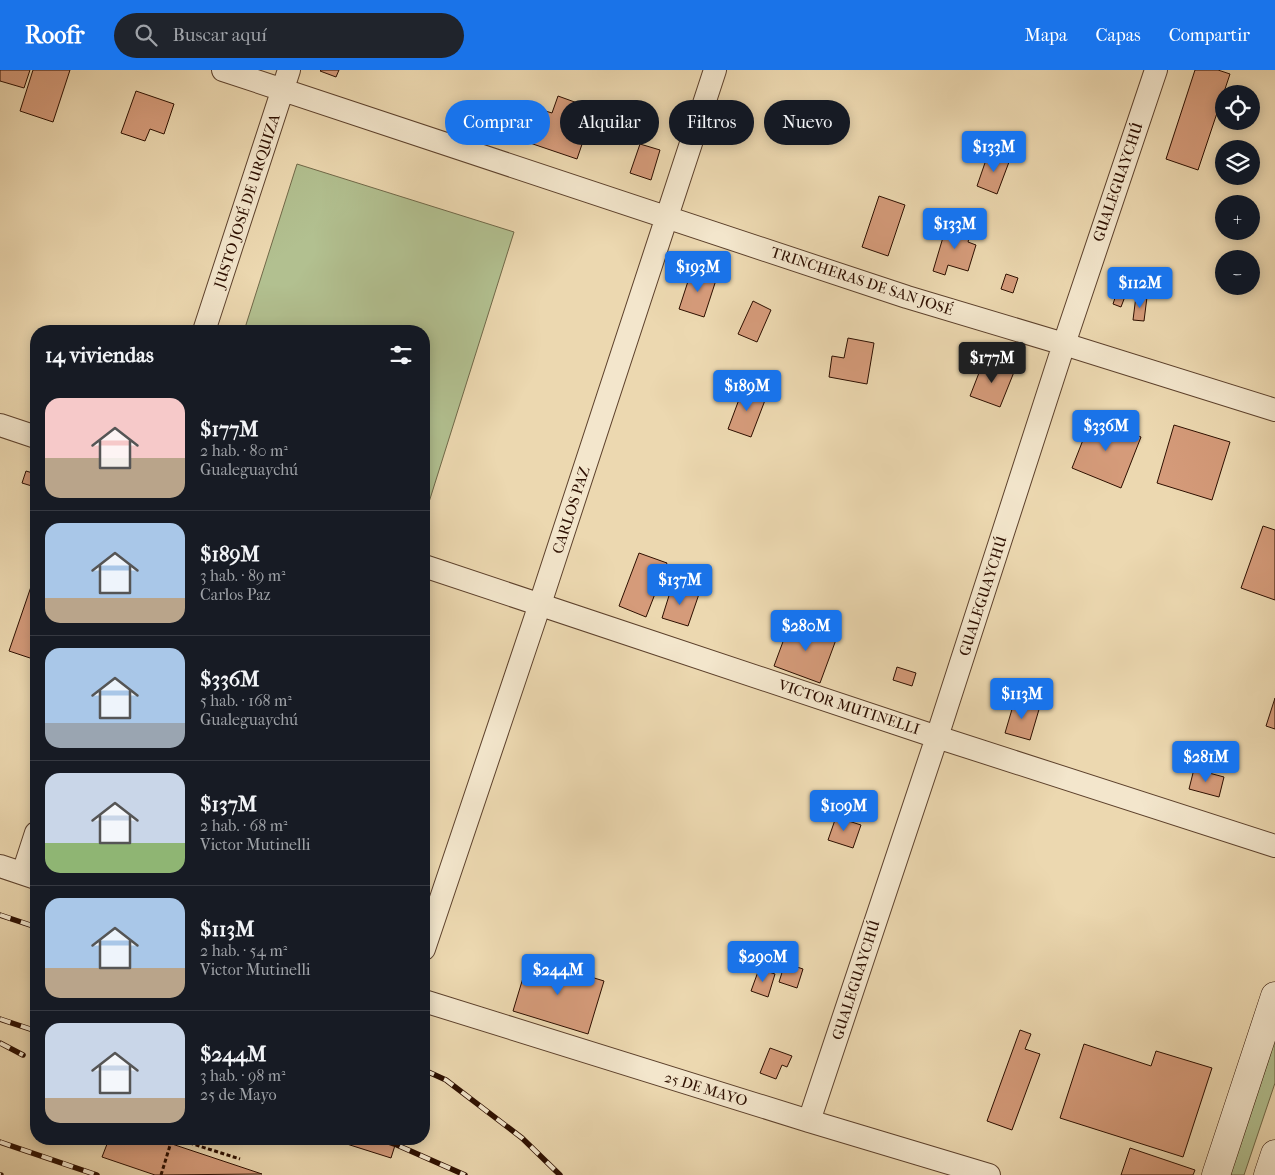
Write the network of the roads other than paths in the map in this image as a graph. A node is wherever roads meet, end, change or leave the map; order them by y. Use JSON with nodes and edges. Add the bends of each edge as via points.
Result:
{"nodes":[{"id":1,"x":223,"y":70,"type":"edge"},
{"id":2,"x":715,"y":70,"type":"edge"},
{"id":3,"x":1156,"y":70,"type":"edge"},
{"id":4,"x":286,"y":80,"type":"edge"},
{"id":5,"x":666,"y":217,"type":"junction"},
{"id":6,"x":206,"y":325,"type":"edge"},
{"id":7,"x":1064,"y":344,"type":"junction"},
{"id":8,"x":1275,"y":410,"type":"edge"},
{"id":9,"x":0,"y":425,"type":"edge"},
{"id":10,"x":30,"y":435,"type":"edge"},
{"id":11,"x":430,"y":568,"type":"edge"},
{"id":12,"x":540,"y":604,"type":"junction"},
{"id":13,"x":937,"y":736,"type":"junction"},
{"id":14,"x":1275,"y":846,"type":"edge"},
{"id":15,"x":0,"y":866,"type":"edge"},
{"id":16,"x":30,"y":875,"type":"edge"},
{"id":17,"x":430,"y":931,"type":"edge"},
{"id":18,"x":1275,"y":996,"type":"edge"},
{"id":19,"x":430,"y":1003,"type":"edge"},
{"id":20,"x":809,"y":1121,"type":"junction"},
{"id":21,"x":1275,"y":1154,"type":"edge"},
{"id":22,"x":988,"y":1175,"type":"edge"},
{"id":23,"x":1216,"y":1175,"type":"edge"},
{"id":24,"x":1268,"y":1175,"type":"edge"}],
"edges":[{"from":1,"to":4,"type":"street","name":"TRINCHERAS DE SAN JOSÉ"},
{"from":2,"to":5,"type":"street","name":"CARLOS PAZ"},
{"from":3,"to":7,"type":"street","name":"GUALEGUAYCHÚ"},
{"from":4,"to":5,"type":"street","name":"TRINCHERAS DE SAN JOSÉ"},
{"from":4,"to":6,"type":"street","name":"JUSTO JOSÉ DE URQUIZA"},
{"from":5,"to":7,"type":"street","name":"TRINCHERAS DE SAN JOSÉ","via":[[908,297]]},
{"from":5,"to":12,"type":"street","name":"CARLOS PAZ"},
{"from":7,"to":8,"type":"street","name":"TRINCHERAS DE SAN JOSÉ"},
{"from":7,"to":13,"type":"street","name":"GUALEGUAYCHÚ"},
{"from":9,"to":10,"type":"street"},
{"from":11,"to":12,"type":"street","name":"VICTOR MUTINELLI"},
{"from":12,"to":13,"type":"street","name":"VICTOR MUTINELLI"},
{"from":12,"to":17,"type":"street","name":"CARLOS PAZ"},
{"from":13,"to":14,"type":"street","name":"VICTOR MUTINELLI"},
{"from":13,"to":20,"type":"street","name":"GUALEGUAYCHÚ"},
{"from":15,"to":16,"type":"street"},
{"from":18,"to":23,"type":"main road"},
{"from":19,"to":20,"type":"street","name":"25 DE MAYO"},
{"from":20,"to":22,"type":"street","name":"25 DE MAYO"},
{"from":21,"to":24,"type":"main road"}]}
